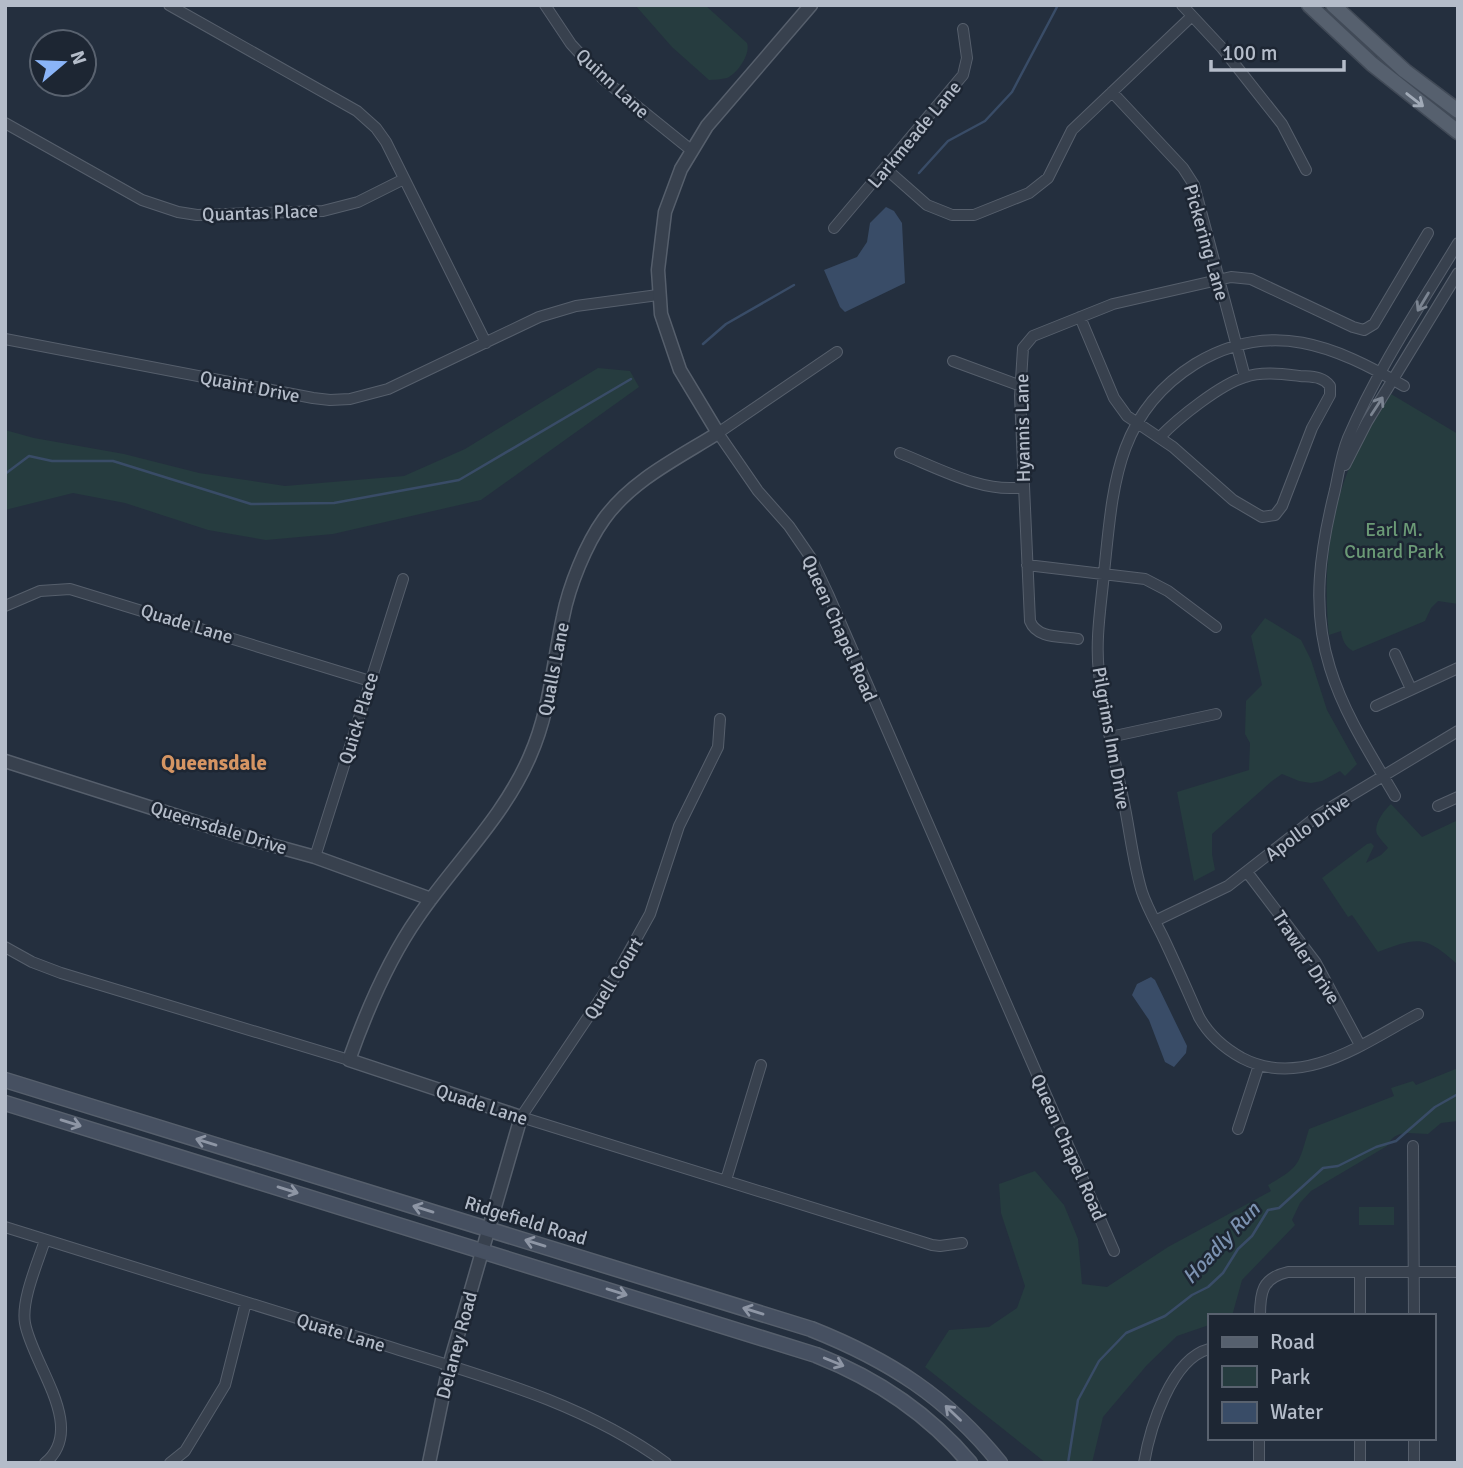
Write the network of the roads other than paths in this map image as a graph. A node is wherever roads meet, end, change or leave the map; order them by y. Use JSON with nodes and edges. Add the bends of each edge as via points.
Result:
{"nodes":[{"id":1,"x":169,"y":5,"type":"edge"},
{"id":2,"x":545,"y":5,"type":"edge"},
{"id":3,"x":811,"y":5,"type":"edge"},
{"id":4,"x":1182,"y":5,"type":"edge"},
{"id":5,"x":1309,"y":5,"type":"edge"},
{"id":6,"x":1333,"y":5,"type":"edge"},
{"id":7,"x":1192,"y":16,"type":"junction"},
{"id":8,"x":963,"y":29,"type":"dead end"},
{"id":9,"x":1112,"y":92,"type":"junction"},
{"id":10,"x":1458,"y":111,"type":"edge"},
{"id":11,"x":5,"y":123,"type":"edge"},
{"id":12,"x":1458,"y":132,"type":"edge"},
{"id":13,"x":691,"y":150,"type":"junction"},
{"id":14,"x":885,"y":169,"type":"junction"},
{"id":15,"x":1306,"y":170,"type":"dead end"},
{"id":16,"x":404,"y":179,"type":"junction"},
{"id":17,"x":834,"y":228,"type":"dead end"},
{"id":18,"x":1428,"y":233,"type":"dead end"},
{"id":19,"x":1458,"y":243,"type":"edge"},
{"id":20,"x":1458,"y":273,"type":"edge"},
{"id":21,"x":1219,"y":280,"type":"junction"},
{"id":22,"x":658,"y":295,"type":"junction"},
{"id":23,"x":1080,"y":317,"type":"junction"},
{"id":24,"x":5,"y":339,"type":"edge"},
{"id":25,"x":486,"y":343,"type":"junction"},
{"id":26,"x":1237,"y":346,"type":"junction"},
{"id":27,"x":837,"y":352,"type":"dead end"},
{"id":28,"x":953,"y":361,"type":"dead end"},
{"id":29,"x":1381,"y":373,"type":"junction"},
{"id":30,"x":1245,"y":377,"type":"junction"},
{"id":31,"x":1393,"y":380,"type":"junction"},
{"id":32,"x":1020,"y":386,"type":"junction"},
{"id":33,"x":1404,"y":386,"type":"dead end"},
{"id":34,"x":1136,"y":423,"type":"junction"},
{"id":35,"x":718,"y":433,"type":"junction"},
{"id":36,"x":1160,"y":437,"type":"junction"},
{"id":37,"x":900,"y":453,"type":"dead end"},
{"id":38,"x":1023,"y":487,"type":"junction"},
{"id":39,"x":1335,"y":488,"type":"junction"},
{"id":40,"x":1027,"y":565,"type":"junction"},
{"id":41,"x":1104,"y":574,"type":"junction"},
{"id":42,"x":402,"y":579,"type":"dead end"},
{"id":43,"x":5,"y":606,"type":"edge"},
{"id":44,"x":1216,"y":626,"type":"dead end"},
{"id":45,"x":1078,"y":639,"type":"dead end"},
{"id":46,"x":1395,"y":654,"type":"dead end"},
{"id":47,"x":1458,"y":667,"type":"edge"},
{"id":48,"x":370,"y":681,"type":"junction"},
{"id":49,"x":1411,"y":689,"type":"junction"},
{"id":50,"x":1376,"y":706,"type":"dead end"},
{"id":51,"x":1216,"y":714,"type":"dead end"},
{"id":52,"x":720,"y":719,"type":"dead end"},
{"id":53,"x":1458,"y":731,"type":"edge"},
{"id":54,"x":1110,"y":737,"type":"junction"},
{"id":55,"x":5,"y":761,"type":"edge"},
{"id":56,"x":1383,"y":776,"type":"junction"},
{"id":57,"x":1395,"y":796,"type":"dead end"},
{"id":58,"x":1458,"y":797,"type":"edge"},
{"id":59,"x":1438,"y":806,"type":"dead end"},
{"id":60,"x":314,"y":857,"type":"junction"},
{"id":61,"x":1247,"y":872,"type":"junction"},
{"id":62,"x":431,"y":899,"type":"junction"},
{"id":63,"x":1155,"y":921,"type":"junction"},
{"id":64,"x":5,"y":947,"type":"edge"},
{"id":65,"x":1418,"y":1014,"type":"dead end"},
{"id":66,"x":1360,"y":1045,"type":"junction"},
{"id":67,"x":349,"y":1060,"type":"junction"},
{"id":68,"x":761,"y":1065,"type":"dead end"},
{"id":69,"x":1259,"y":1065,"type":"junction"},
{"id":70,"x":5,"y":1080,"type":"edge"},
{"id":71,"x":5,"y":1103,"type":"edge"},
{"id":72,"x":520,"y":1117,"type":"junction"},
{"id":73,"x":1238,"y":1129,"type":"dead end"},
{"id":74,"x":1413,"y":1146,"type":"dead end"},
{"id":75,"x":726,"y":1180,"type":"junction"},
{"id":76,"x":5,"y":1227,"type":"edge"},
{"id":77,"x":489,"y":1229,"type":"junction"},
{"id":78,"x":45,"y":1240,"type":"junction"},
{"id":79,"x":962,"y":1243,"type":"dead end"},
{"id":80,"x":482,"y":1250,"type":"junction"},
{"id":81,"x":1114,"y":1251,"type":"dead end"},
{"id":82,"x":1360,"y":1272,"type":"junction"},
{"id":83,"x":1413,"y":1272,"type":"junction"},
{"id":84,"x":1458,"y":1272,"type":"edge"},
{"id":85,"x":246,"y":1302,"type":"junction"},
{"id":86,"x":1260,"y":1314,"type":"edge"},
{"id":87,"x":1360,"y":1314,"type":"edge"},
{"id":88,"x":1413,"y":1314,"type":"edge"},
{"id":89,"x":1208,"y":1349,"type":"edge"},
{"id":90,"x":449,"y":1366,"type":"junction"},
{"id":91,"x":1259,"y":1440,"type":"edge"},
{"id":92,"x":1360,"y":1440,"type":"edge"},
{"id":93,"x":1414,"y":1440,"type":"edge"},
{"id":94,"x":45,"y":1463,"type":"edge"},
{"id":95,"x":170,"y":1463,"type":"edge"},
{"id":96,"x":429,"y":1463,"type":"edge"},
{"id":97,"x":666,"y":1463,"type":"edge"},
{"id":98,"x":970,"y":1463,"type":"edge"},
{"id":99,"x":1000,"y":1463,"type":"edge"},
{"id":100,"x":1144,"y":1463,"type":"edge"},
{"id":101,"x":1259,"y":1463,"type":"edge"},
{"id":102,"x":1360,"y":1463,"type":"edge"},
{"id":103,"x":1414,"y":1463,"type":"edge"}],
"edges":[{"from":1,"to":16,"type":"street","via":[[356,111],[386,142]]},
{"from":2,"to":13,"type":"street","name":"Quinn Lane","via":[[571,44],[603,79]]},
{"from":3,"to":13,"type":"street","name":"Queen Chapel Road"},
{"from":4,"to":7,"type":"street"},
{"from":5,"to":12,"type":"main road","one_way":true,"via":[[1371,64]]},
{"from":6,"to":10,"type":"main road","via":[[1405,71]]},
{"from":7,"to":9,"type":"street"},
{"from":7,"to":15,"type":"street","via":[[1282,124]]},
{"from":8,"to":14,"type":"street","name":"Larkmeade Lane","via":[[967,58],[963,75]]},
{"from":9,"to":14,"type":"street","via":[[1072,130],[1043,184],[974,215],[934,209]]},
{"from":9,"to":21,"type":"street","name":"Pickering Lane","via":[[1189,176]]},
{"from":11,"to":16,"type":"street","name":"Quantas Place","via":[[142,200],[197,215],[323,211],[358,202]]},
{"from":13,"to":22,"type":"street","name":"Queen Chapel Road","via":[[665,212]]},
{"from":14,"to":17,"type":"street","name":"Larkmeade Lane"},
{"from":16,"to":25,"type":"street"},
{"from":18,"to":21,"type":"street","name":"Hyannis Lane","via":[[1374,324],[1364,330],[1251,279]]},
{"from":19,"to":29,"type":"street","one_way":true},
{"from":20,"to":31,"type":"street"},
{"from":21,"to":23,"type":"street","name":"Hyannis Lane","via":[[1113,304]]},
{"from":21,"to":26,"type":"street","name":"Pickering Lane"},
{"from":22,"to":25,"type":"street","name":"Quaint Drive","via":[[559,310]]},
{"from":22,"to":35,"type":"street","name":"Queen Chapel Road","via":[[680,370]]},
{"from":23,"to":32,"type":"street","name":"Hyannis Lane","via":[[1028,341]]},
{"from":23,"to":34,"type":"street","via":[[1114,398]]},
{"from":24,"to":25,"type":"street","name":"Quaint Drive","via":[[330,400],[388,390]]},
{"from":26,"to":29,"type":"street","name":"Pilgrims Inn Drive","via":[[1279,341],[1318,345]]},
{"from":26,"to":30,"type":"street","name":"Pickering Lane"},
{"from":26,"to":34,"type":"street","name":"Pilgrims Inn Drive","via":[[1182,372]]},
{"from":27,"to":35,"type":"street","name":"Qualls Lane"},
{"from":28,"to":32,"type":"street"},
{"from":29,"to":31,"type":"street","name":"Pilgrims Inn Drive"},
{"from":29,"to":39,"type":"street","via":[[1348,438]]},
{"from":30,"to":36,"type":"street","via":[[1181,417]]},
{"from":30,"to":36,"type":"street","via":[[1294,375],[1322,378],[1330,386],[1330,395],[1275,515],[1262,517],[1247,510]]},
{"from":31,"to":33,"type":"street","name":"Pilgrims Inn Drive"},
{"from":39,"to":31,"type":"street","one_way":true},
{"from":32,"to":38,"type":"street","name":"Hyannis Lane"},
{"from":34,"to":36,"type":"street"},
{"from":34,"to":41,"type":"street","name":"Pilgrims Inn Drive","via":[[1115,477]]},
{"from":35,"to":62,"type":"street","name":"Qualls Lane","via":[[646,477],[600,525],[566,604],[548,699],[531,754],[486,830]]},
{"from":35,"to":81,"type":"street","name":"Queen Chapel Road","via":[[811,558]]},
{"from":37,"to":38,"type":"street","via":[[988,487]]},
{"from":38,"to":40,"type":"street","name":"Hyannis Lane"},
{"from":39,"to":56,"type":"street","via":[[1321,557],[1318,596],[1322,633],[1342,701]]},
{"from":40,"to":41,"type":"street"},
{"from":40,"to":45,"type":"street","name":"Hyannis Lane","via":[[1032,626],[1042,634]]},
{"from":41,"to":44,"type":"street","via":[[1157,584]]},
{"from":41,"to":54,"type":"street","name":"Pilgrims Inn Drive","via":[[1098,648]]},
{"from":42,"to":48,"type":"street","name":"Quick Place"},
{"from":43,"to":48,"type":"street","name":"Quade Lane","via":[[40,591],[70,589]]},
{"from":46,"to":49,"type":"street"},
{"from":47,"to":49,"type":"street"},
{"from":48,"to":60,"type":"street","name":"Quick Place"},
{"from":49,"to":50,"type":"street"},
{"from":51,"to":54,"type":"street"},
{"from":52,"to":72,"type":"street","name":"Quell Court","via":[[715,755],[679,826],[650,914],[615,977]]},
{"from":53,"to":56,"type":"street","name":"Apollo Drive"},
{"from":54,"to":63,"type":"street","name":"Pilgrims Inn Drive","via":[[1141,887]]},
{"from":55,"to":60,"type":"street","name":"Queensdale Drive"},
{"from":56,"to":57,"type":"street"},
{"from":56,"to":61,"type":"street","name":"Apollo Drive","via":[[1306,824]]},
{"from":58,"to":59,"type":"street"},
{"from":60,"to":62,"type":"street","name":"Queensdale Drive"},
{"from":61,"to":63,"type":"street","name":"Apollo Drive"},
{"from":61,"to":66,"type":"street","name":"Trawler Drive","via":[[1311,956]]},
{"from":62,"to":67,"type":"street","name":"Qualls Lane","via":[[390,965]]},
{"from":63,"to":69,"type":"street","name":"Pilgrims Inn Drive","via":[[1203,1025],[1229,1050]]},
{"from":64,"to":67,"type":"street","name":"Quade Lane","via":[[61,973]]},
{"from":65,"to":66,"type":"street","name":"Pilgrims Inn Drive"},
{"from":66,"to":69,"type":"street","name":"Pilgrims Inn Drive","via":[[1302,1069]]},
{"from":67,"to":72,"type":"street","name":"Quade Lane"},
{"from":68,"to":75,"type":"street"},
{"from":69,"to":73,"type":"street"},
{"from":77,"to":70,"type":"main road","name":"Ridgefield Road","one_way":true},
{"from":71,"to":80,"type":"main road","one_way":true},
{"from":72,"to":75,"type":"street","name":"Quade Lane"},
{"from":72,"to":77,"type":"street","name":"Quell Court"},
{"from":74,"to":83,"type":"street"},
{"from":75,"to":79,"type":"street","name":"Quade Lane","via":[[932,1245]]},
{"from":76,"to":78,"type":"street","name":"Quate Lane"},
{"from":77,"to":80,"type":"street","name":"Delaney Road"},
{"from":99,"to":77,"type":"main road","name":"Ridgefield Road","one_way":true,"via":[[943,1403],[887,1363],[851,1345]]},
{"from":78,"to":85,"type":"street","name":"Quate Lane"},
{"from":78,"to":94,"type":"street","via":[[26,1300],[24,1322],[63,1427],[53,1456]]},
{"from":80,"to":90,"type":"street","name":"Delaney Road"},
{"from":80,"to":98,"type":"main road","one_way":true,"via":[[841,1364],[915,1409]]},
{"from":82,"to":83,"type":"street"},
{"from":82,"to":86,"type":"street","via":[[1288,1272],[1270,1278],[1260,1299]]},
{"from":82,"to":87,"type":"street"},
{"from":83,"to":84,"type":"street"},
{"from":83,"to":88,"type":"street"},
{"from":85,"to":90,"type":"street","name":"Quate Lane"},
{"from":85,"to":95,"type":"street","via":[[225,1385],[185,1451]]},
{"from":89,"to":100,"type":"street","via":[[1187,1361],[1170,1387],[1156,1417]]},
{"from":90,"to":96,"type":"street","name":"Delaney Road"},
{"from":90,"to":97,"type":"street","name":"Quate Lane","via":[[565,1405],[635,1440]]},
{"from":91,"to":101,"type":"street"},
{"from":92,"to":102,"type":"street"},
{"from":93,"to":103,"type":"street"}]}
